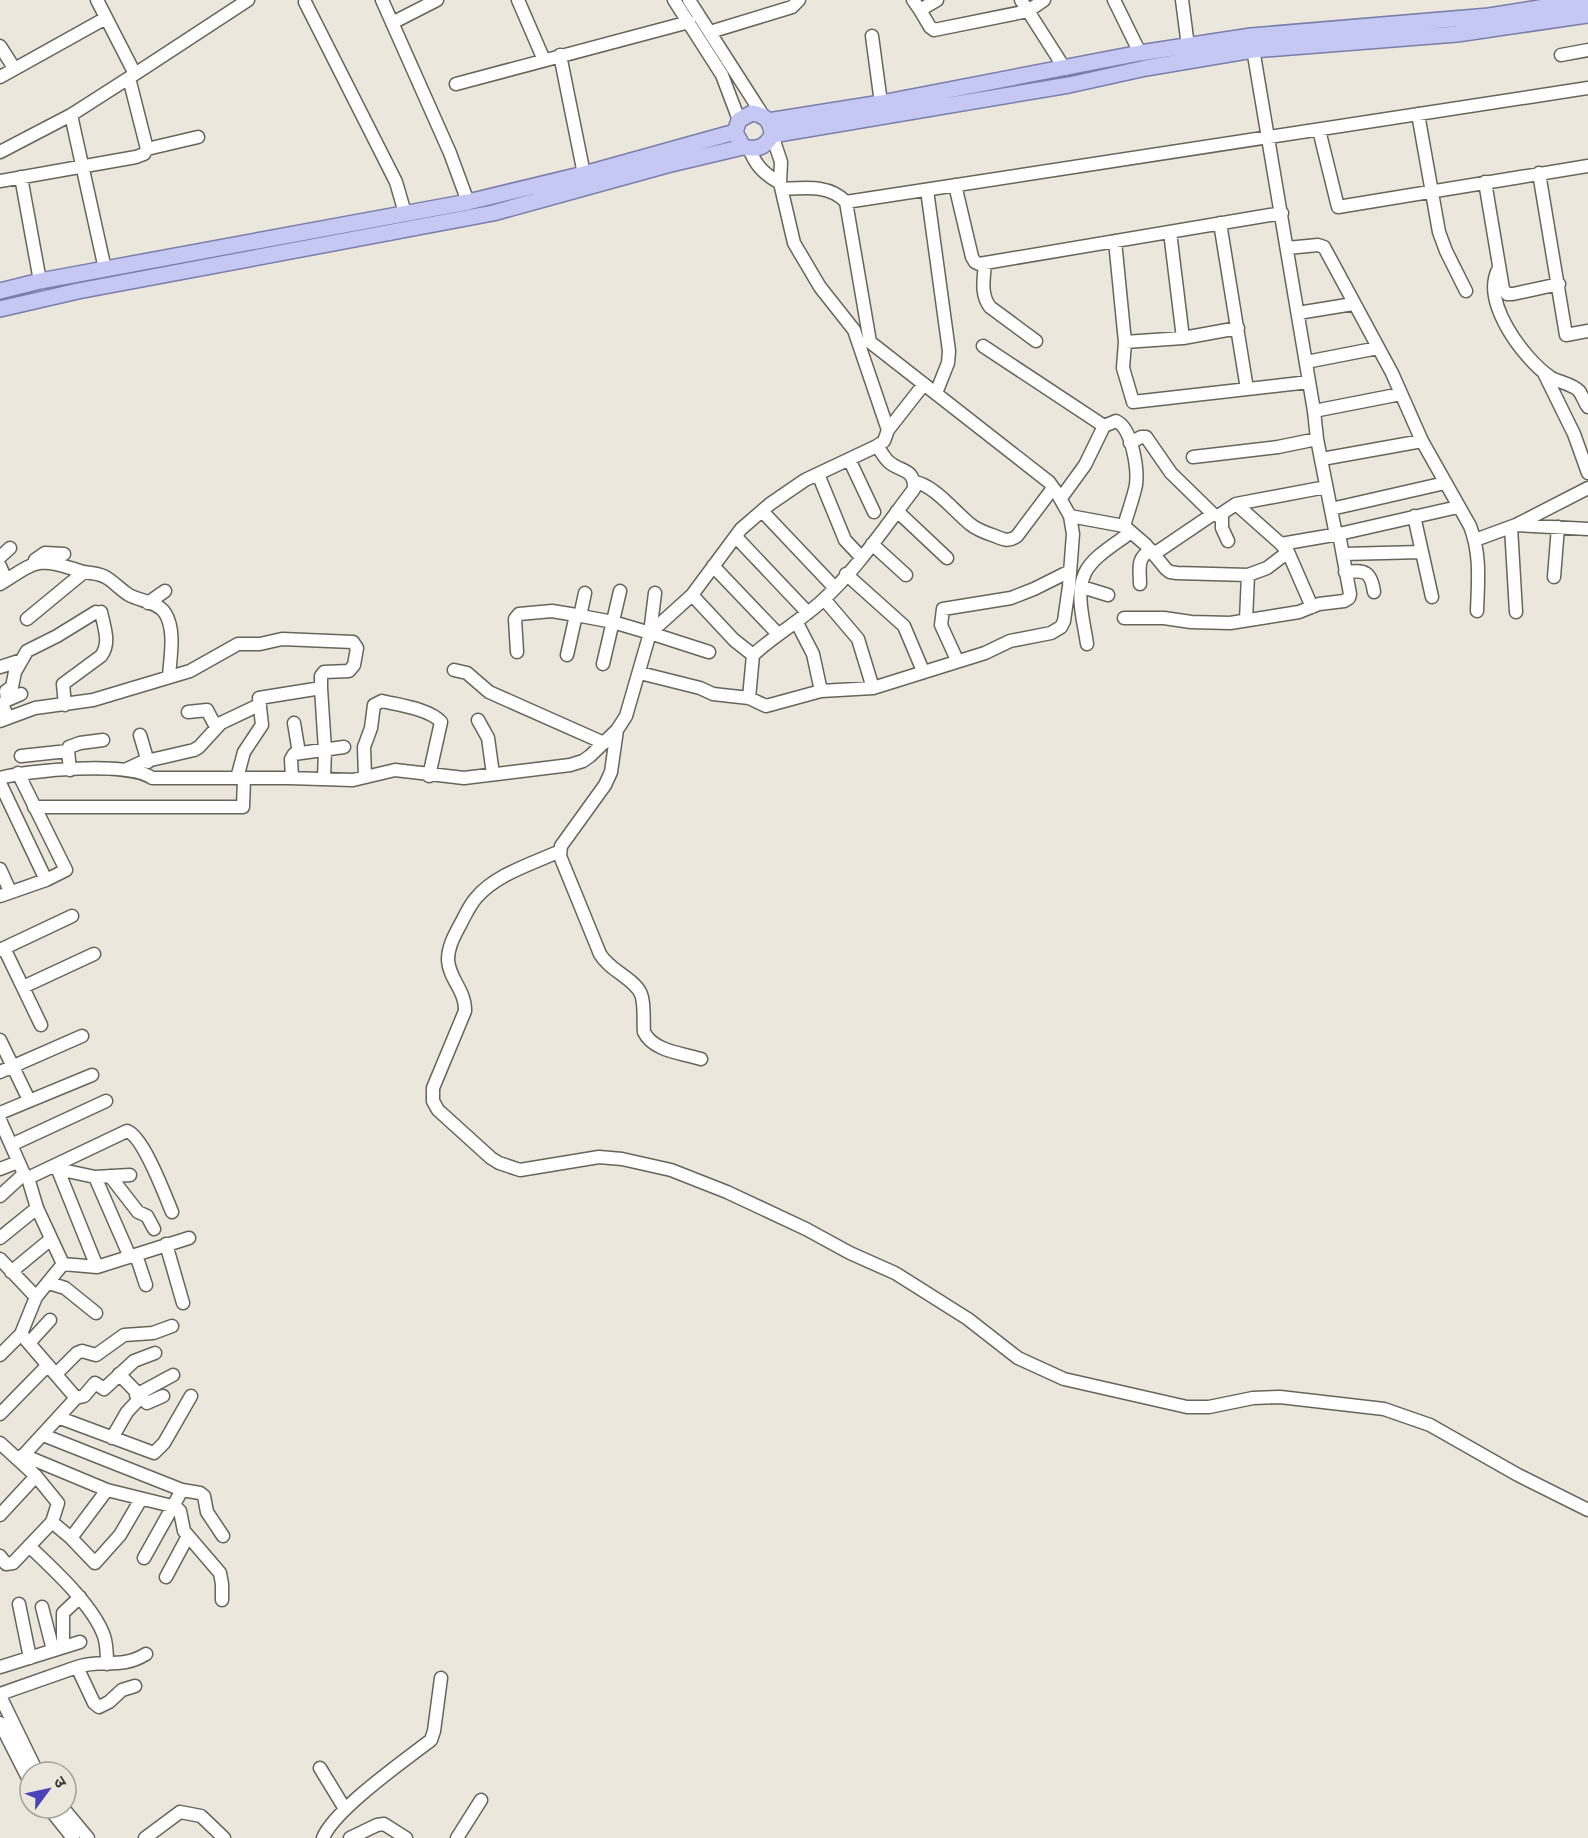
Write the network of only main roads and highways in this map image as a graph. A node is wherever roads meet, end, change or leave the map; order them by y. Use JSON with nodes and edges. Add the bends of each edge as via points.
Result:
{"nodes":[{"id":1,"x":1588,"y":0,"type":"edge"},
{"id":2,"x":1544,"y":4,"type":"edge"},
{"id":3,"x":1588,"y":15,"type":"edge"},
{"id":4,"x":1252,"y":43,"type":"junction"},
{"id":5,"x":768,"y":124,"type":"junction"},
{"id":6,"x":737,"y":126,"type":"junction"},
{"id":7,"x":746,"y":148,"type":"junction"},
{"id":8,"x":0,"y":291,"type":"edge"},
{"id":9,"x":0,"y":309,"type":"edge"}],
"edges":[{"from":1,"to":2,"type":"main road"},
{"from":2,"to":4,"type":"main road","via":[[1489,16]]},
{"from":3,"to":4,"type":"main road","via":[[1457,34]]},
{"from":4,"to":5,"type":"main road","via":[[1069,85]]},
{"from":4,"to":5,"type":"main road","via":[[1140,53]]},
{"from":5,"to":6,"type":"main road","via":[[752,113]]},
{"from":5,"to":7,"type":"main road","via":[[766,144]]},
{"from":6,"to":7,"type":"main road"},
{"from":6,"to":8,"type":"main road","via":[[584,174],[468,202],[40,280]]},
{"from":7,"to":9,"type":"main road","via":[[667,165],[493,213]]}]}
